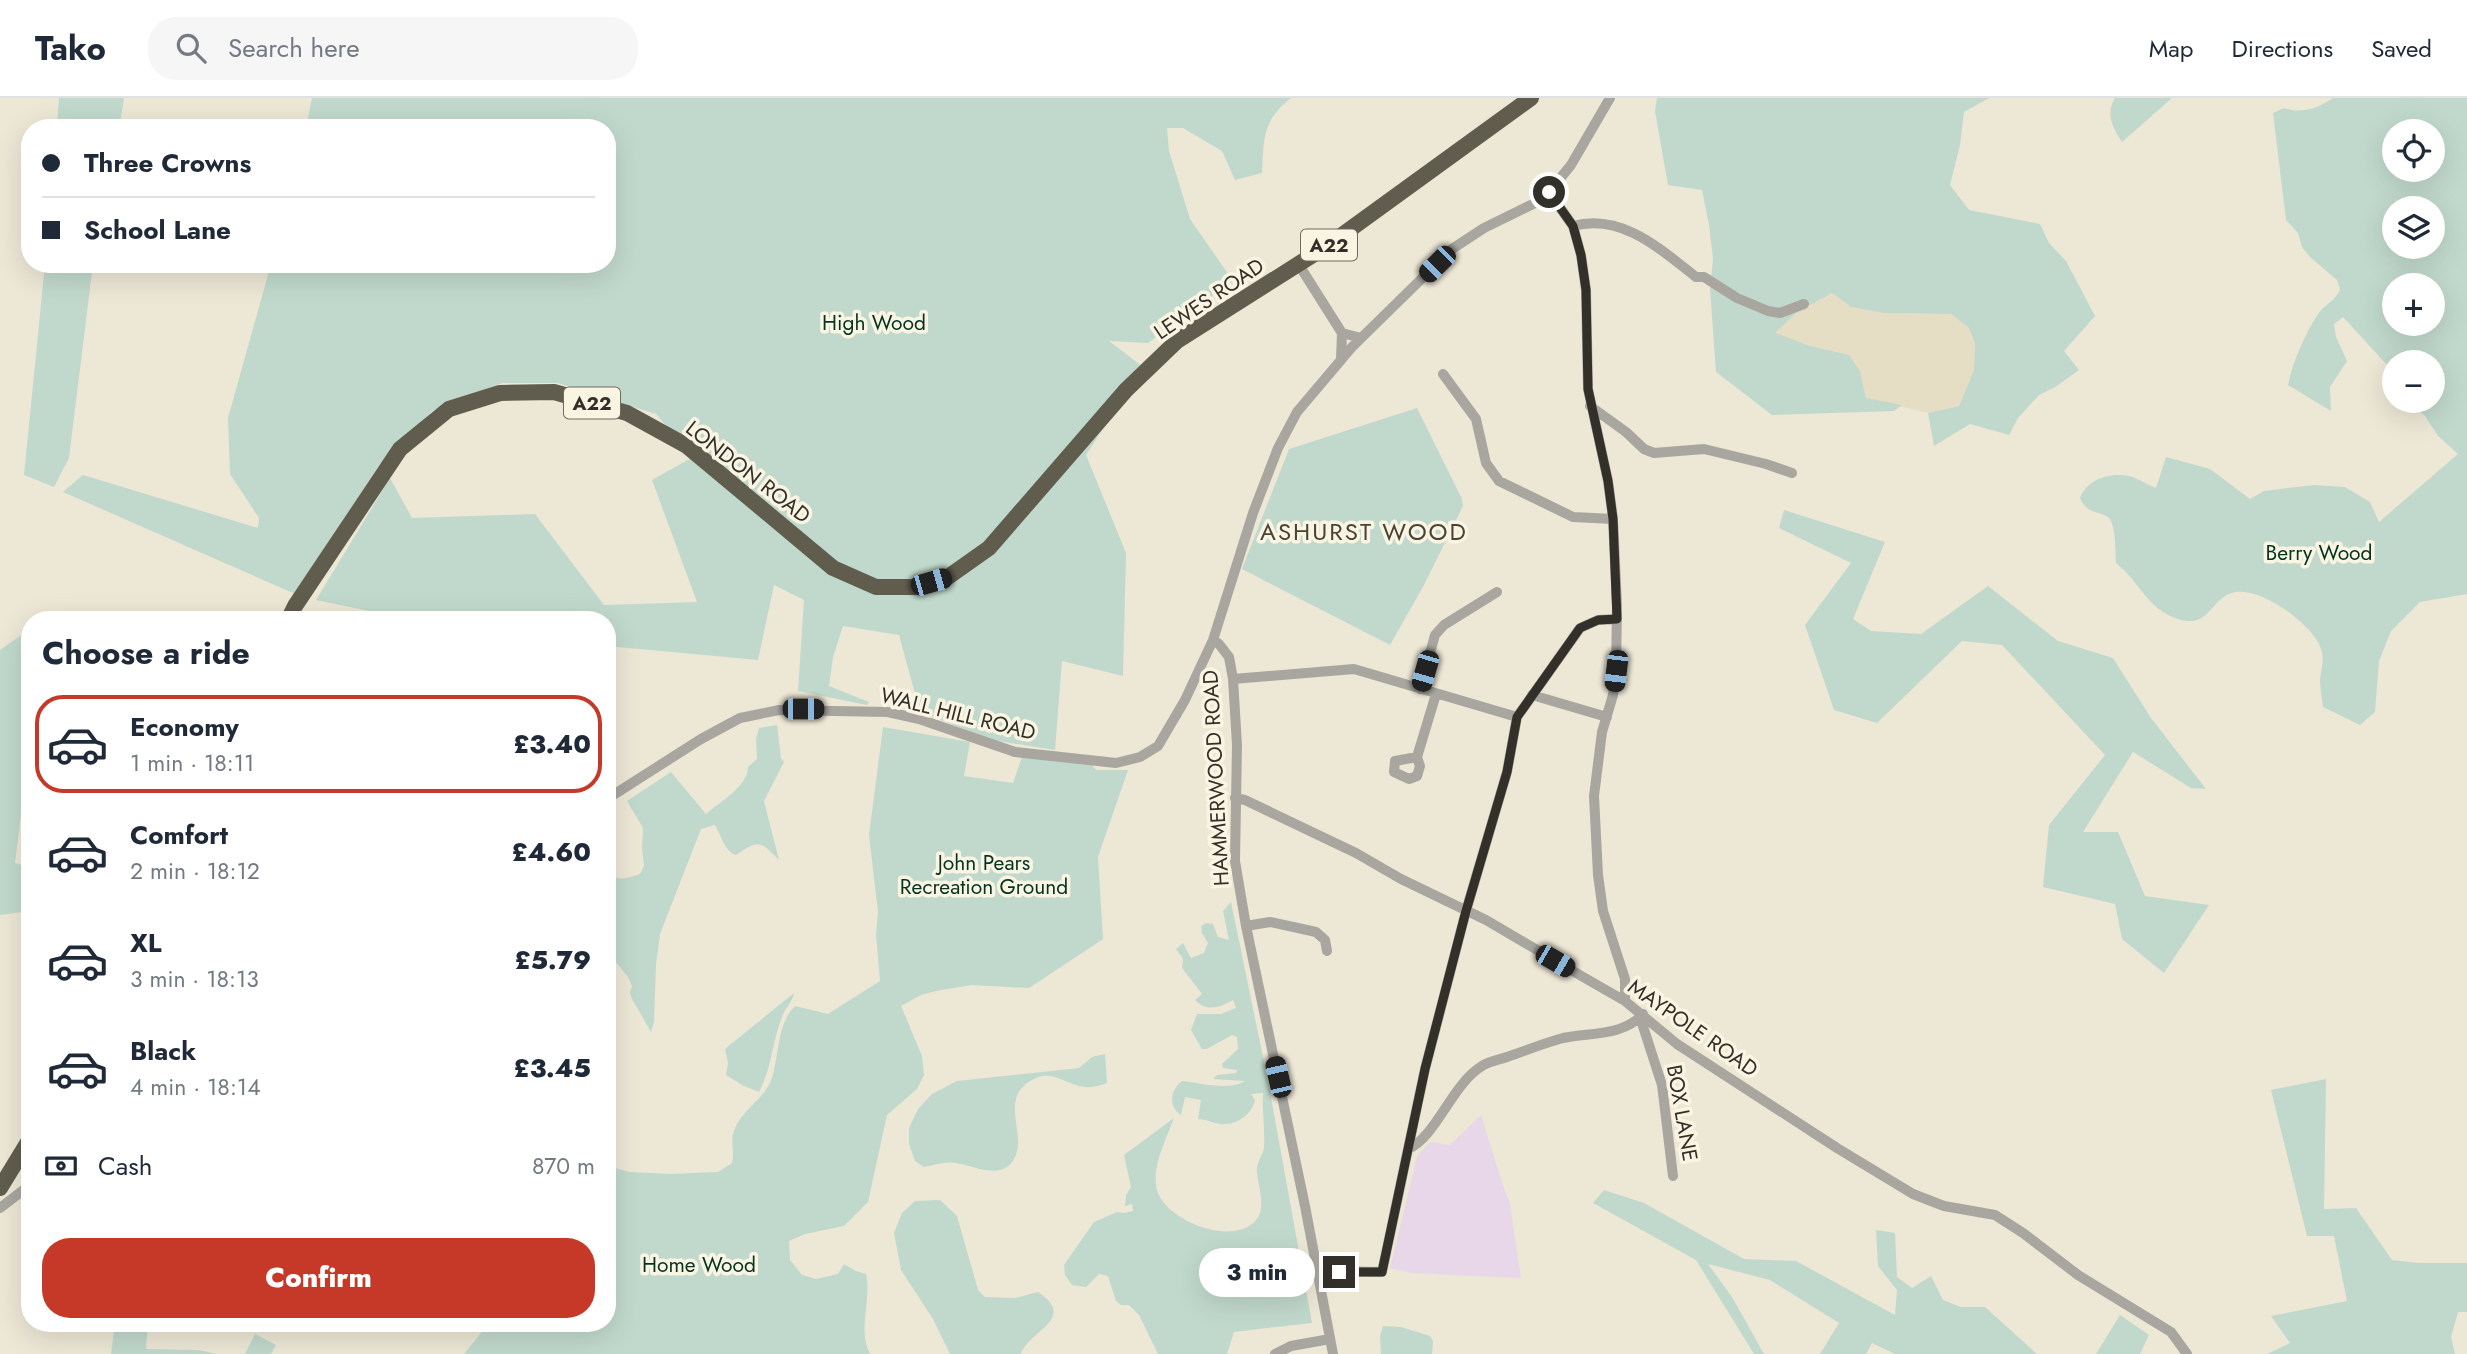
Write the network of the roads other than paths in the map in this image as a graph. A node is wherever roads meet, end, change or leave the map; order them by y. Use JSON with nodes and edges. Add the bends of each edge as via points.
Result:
{"nodes":[{"id":1,"x":1531,"y":98,"type":"edge"},
{"id":2,"x":1610,"y":98,"type":"edge"},
{"id":3,"x":1549,"y":192,"type":"junction"},
{"id":4,"x":1573,"y":226,"type":"junction"},
{"id":5,"x":1299,"y":265,"type":"junction"},
{"id":6,"x":1804,"y":304,"type":"dead end"},
{"id":7,"x":1342,"y":333,"type":"junction"},
{"id":8,"x":1361,"y":338,"type":"junction"},
{"id":9,"x":1341,"y":359,"type":"junction"},
{"id":10,"x":1443,"y":373,"type":"dead end"},
{"id":11,"x":1590,"y":406,"type":"junction"},
{"id":12,"x":1792,"y":473,"type":"dead end"},
{"id":13,"x":1613,"y":519,"type":"junction"},
{"id":14,"x":948,"y":577,"type":"joint"},
{"id":15,"x":1497,"y":592,"type":"dead end"},
{"id":16,"x":292,"y":611,"type":"edge"},
{"id":17,"x":1617,"y":619,"type":"junction"},
{"id":18,"x":1213,"y":640,"type":"junction"},
{"id":19,"x":1233,"y":679,"type":"junction"},
{"id":20,"x":1420,"y":690,"type":"junction"},
{"id":21,"x":1436,"y":694,"type":"junction"},
{"id":22,"x":1532,"y":695,"type":"junction"},
{"id":23,"x":1517,"y":717,"type":"junction"},
{"id":24,"x":1607,"y":717,"type":"junction"},
{"id":25,"x":1417,"y":757,"type":"dead end"},
{"id":26,"x":616,"y":793,"type":"edge"},
{"id":27,"x":1235,"y":798,"type":"junction"},
{"id":28,"x":1466,"y":911,"type":"junction"},
{"id":29,"x":1246,"y":926,"type":"junction"},
{"id":30,"x":1327,"y":951,"type":"dead end"},
{"id":31,"x":1625,"y":1001,"type":"junction"},
{"id":32,"x":1642,"y":1016,"type":"junction"},
{"id":33,"x":1408,"y":1149,"type":"junction"},
{"id":34,"x":21,"y":1154,"type":"edge"},
{"id":35,"x":1673,"y":1176,"type":"dead end"},
{"id":36,"x":0,"y":1188,"type":"edge"},
{"id":37,"x":21,"y":1192,"type":"edge"},
{"id":38,"x":0,"y":1208,"type":"edge"},
{"id":39,"x":1318,"y":1271,"type":"junction"},
{"id":40,"x":1330,"y":1339,"type":"junction"},
{"id":41,"x":1292,"y":1350,"type":"edge"},
{"id":42,"x":1275,"y":1354,"type":"edge"},
{"id":43,"x":1333,"y":1354,"type":"edge"},
{"id":44,"x":2187,"y":1354,"type":"edge"}],
"edges":[{"from":1,"to":5,"type":"highway","name":"LEWES ROAD","number":"A22"},
{"from":2,"to":3,"type":"street","name":"HAMMERWOOD ROAD","via":[[1571,165]]},
{"from":3,"to":4,"type":"street"},
{"from":3,"to":8,"type":"street","name":"HAMMERWOOD ROAD","via":[[1452,248]]},
{"from":4,"to":6,"type":"street","via":[[1587,222],[1638,233],[1696,276],[1768,311],[1780,313]]},
{"from":4,"to":11,"type":"street","via":[[1586,290]]},
{"from":5,"to":7,"type":"street"},
{"from":5,"to":14,"type":"highway","name":"LEWES ROAD","number":"A22","via":[[1177,341],[1126,390],[989,548]]},
{"from":7,"to":8,"type":"street"},
{"from":7,"to":9,"type":"street"},
{"from":8,"to":9,"type":"street","name":"HAMMERWOOD ROAD"},
{"from":9,"to":18,"type":"street","name":"HAMMERWOOD ROAD","via":[[1297,412],[1278,448]]},
{"from":10,"to":13,"type":"street","via":[[1476,419],[1486,463],[1499,481],[1573,517]]},
{"from":11,"to":12,"type":"street","via":[[1654,453],[1704,449]]},
{"from":11,"to":13,"type":"street"},
{"from":13,"to":17,"type":"street"},
{"from":14,"to":16,"type":"highway","name":"LONDON ROAD","number":"A22","via":[[915,587],[876,587],[833,568],[687,446],[627,413],[554,392],[500,393],[449,409],[400,449]]},
{"from":15,"to":20,"type":"street","via":[[1435,635]]},
{"from":17,"to":22,"type":"street","via":[[1598,620],[1580,628]]},
{"from":17,"to":24,"type":"street","via":[[1616,671]]},
{"from":18,"to":19,"type":"street","name":"HAMMERWOOD ROAD","via":[[1229,657]]},
{"from":18,"to":26,"type":"street","name":"WALL HILL ROAD","via":[[1165,737],[1130,761],[1015,752],[888,712],[779,709],[740,718]]},
{"from":19,"to":20,"type":"street","via":[[1354,669]]},
{"from":19,"to":27,"type":"street","name":"HAMMERWOOD ROAD"},
{"from":20,"to":21,"type":"street"},
{"from":21,"to":23,"type":"street"},
{"from":21,"to":25,"type":"street"},
{"from":22,"to":23,"type":"street"},
{"from":22,"to":24,"type":"street"},
{"from":23,"to":28,"type":"street","via":[[1507,772]]},
{"from":24,"to":31,"type":"street","via":[[1595,790],[1598,875],[1625,979]]},
{"from":27,"to":28,"type":"street","name":"MAYPOLE ROAD","via":[[1356,853]]},
{"from":27,"to":29,"type":"street","name":"HAMMERWOOD ROAD","via":[[1235,861]]},
{"from":28,"to":31,"type":"street","name":"MAYPOLE ROAD"},
{"from":28,"to":33,"type":"street"},
{"from":29,"to":30,"type":"street","via":[[1270,922],[1316,932],[1325,940]]},
{"from":29,"to":39,"type":"street","name":"HAMMERWOOD ROAD"},
{"from":31,"to":32,"type":"street","name":"MAYPOLE ROAD"},
{"from":32,"to":33,"type":"street","via":[[1616,1031],[1562,1038],[1482,1066],[1450,1097],[1416,1146]]},
{"from":32,"to":35,"type":"street","name":"BOX LANE","via":[[1662,1085]]},
{"from":32,"to":44,"type":"street","name":"MAYPOLE ROAD","via":[[1677,1044],[1913,1194],[1944,1206],[1995,1215],[2078,1275],[2171,1332]]},
{"from":33,"to":39,"type":"street","via":[[1382,1272]]},
{"from":34,"to":36,"type":"highway"},
{"from":37,"to":38,"type":"street"},
{"from":39,"to":40,"type":"street","name":"HAMMERWOOD ROAD"},
{"from":40,"to":41,"type":"street"},
{"from":40,"to":43,"type":"street","name":"HAMMERWOOD ROAD"},
{"from":41,"to":42,"type":"street"}]}
